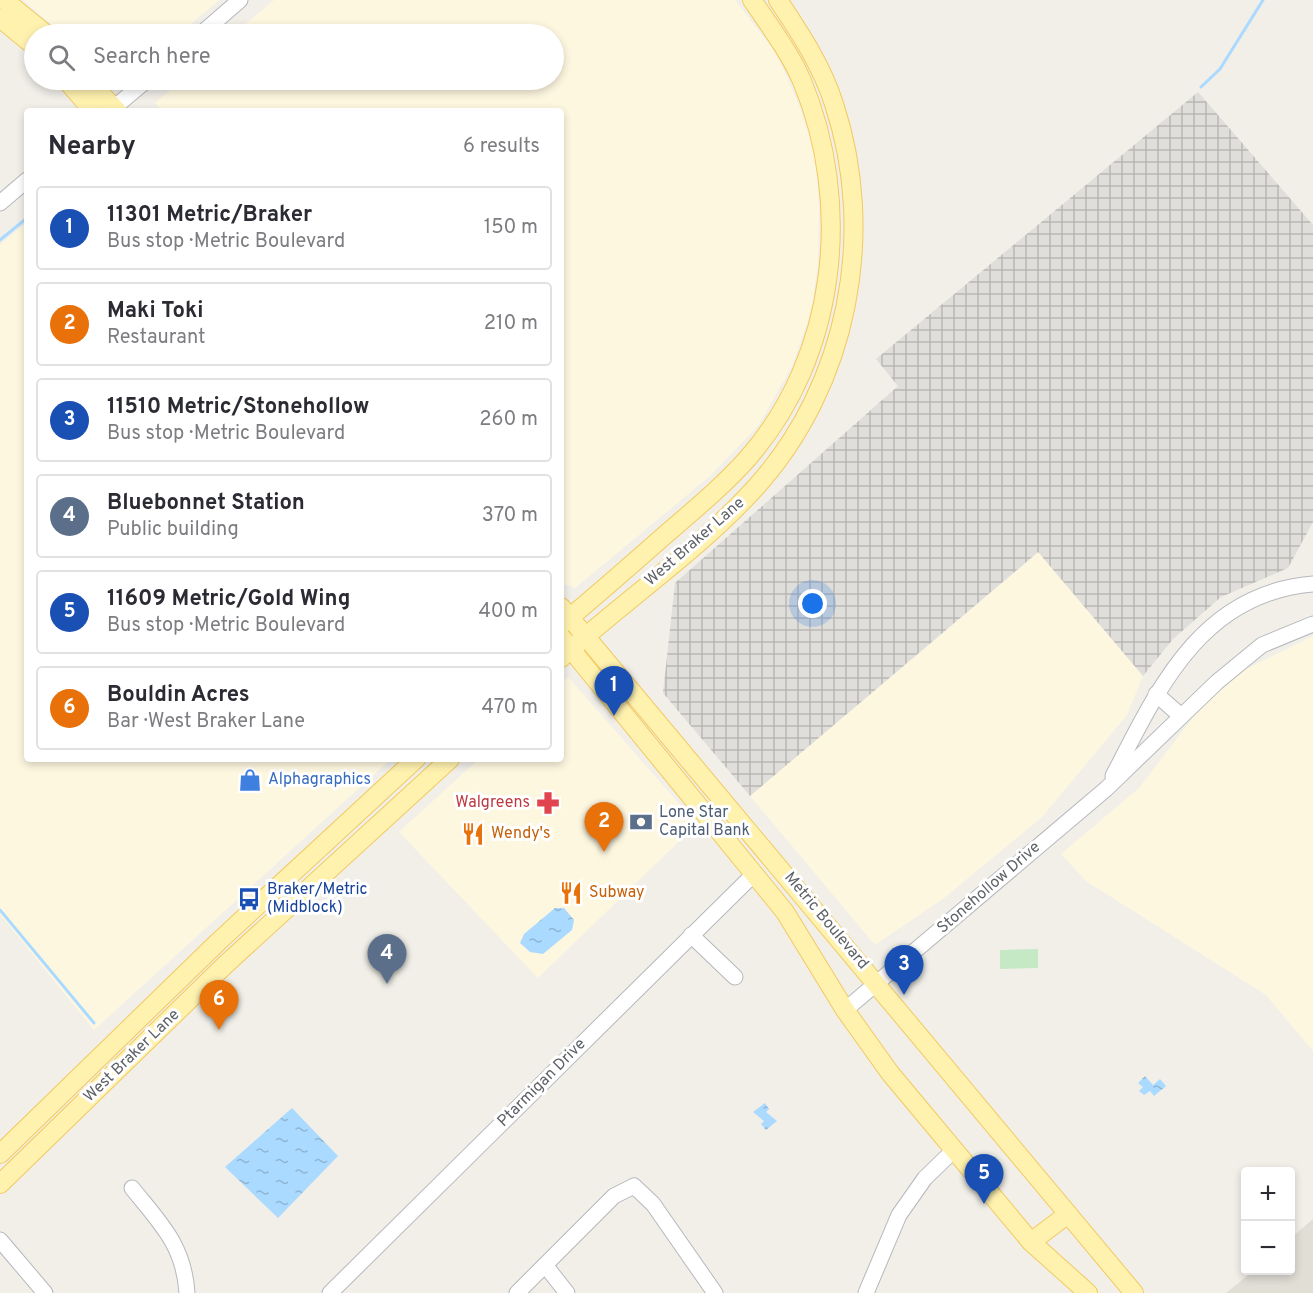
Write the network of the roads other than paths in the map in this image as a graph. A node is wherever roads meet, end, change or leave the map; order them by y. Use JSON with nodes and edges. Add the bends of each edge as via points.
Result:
{"nodes":[{"id":1,"x":4,"y":0,"type":"edge"},
{"id":2,"x":240,"y":0,"type":"edge"},
{"id":3,"x":752,"y":0,"type":"edge"},
{"id":4,"x":778,"y":0,"type":"edge"},
{"id":5,"x":0,"y":18,"type":"edge"},
{"id":6,"x":33,"y":24,"type":"edge"},
{"id":7,"x":212,"y":24,"type":"edge"},
{"id":8,"x":24,"y":38,"type":"edge"},
{"id":9,"x":75,"y":90,"type":"edge"},
{"id":10,"x":97,"y":90,"type":"edge"},
{"id":11,"x":136,"y":90,"type":"edge"},
{"id":12,"x":90,"y":108,"type":"edge"},
{"id":13,"x":112,"y":108,"type":"edge"},
{"id":14,"x":116,"y":108,"type":"edge"},
{"id":15,"x":24,"y":183,"type":"edge"},
{"id":16,"x":0,"y":203,"type":"edge"},
{"id":17,"x":831,"y":251,"type":"junction"},
{"id":18,"x":853,"y":251,"type":"junction"},
{"id":19,"x":851,"y":277,"type":"junction"},
{"id":20,"x":828,"y":278,"type":"junction"},
{"id":21,"x":1313,"y":584,"type":"edge"},
{"id":22,"x":564,"y":616,"type":"edge"},
{"id":23,"x":1313,"y":624,"type":"edge"},
{"id":24,"x":585,"y":636,"type":"junction"},
{"id":25,"x":564,"y":648,"type":"edge"},
{"id":26,"x":1156,"y":694,"type":"junction"},
{"id":27,"x":1181,"y":716,"type":"junction"},
{"id":28,"x":413,"y":762,"type":"edge"},
{"id":29,"x":447,"y":762,"type":"edge"},
{"id":30,"x":390,"y":782,"type":"junction"},
{"id":31,"x":1106,"y":789,"type":"junction"},
{"id":32,"x":403,"y":802,"type":"junction"},
{"id":33,"x":755,"y":873,"type":"junction"},
{"id":34,"x":691,"y":935,"type":"junction"},
{"id":35,"x":218,"y":942,"type":"junction"},
{"id":36,"x":231,"y":960,"type":"junction"},
{"id":37,"x":735,"y":977,"type":"dead end"},
{"id":38,"x":878,"y":984,"type":"junction"},
{"id":39,"x":845,"y":1010,"type":"junction"},
{"id":40,"x":954,"y":1150,"type":"junction"},
{"id":41,"x":0,"y":1154,"type":"edge"},
{"id":42,"x":0,"y":1184,"type":"edge"},
{"id":43,"x":132,"y":1188,"type":"dead end"},
{"id":44,"x":1068,"y":1214,"type":"junction"},
{"id":45,"x":0,"y":1240,"type":"edge"},
{"id":46,"x":1030,"y":1242,"type":"junction"},
{"id":47,"x":544,"y":1265,"type":"junction"},
{"id":48,"x":45,"y":1293,"type":"edge"},
{"id":49,"x":187,"y":1293,"type":"edge"},
{"id":50,"x":330,"y":1293,"type":"edge"},
{"id":51,"x":517,"y":1293,"type":"edge"},
{"id":52,"x":567,"y":1293,"type":"edge"},
{"id":53,"x":715,"y":1293,"type":"edge"},
{"id":54,"x":866,"y":1293,"type":"edge"},
{"id":55,"x":1088,"y":1293,"type":"edge"},
{"id":56,"x":1134,"y":1293,"type":"edge"}],
"edges":[{"from":1,"to":6,"type":"main road"},
{"from":2,"to":7,"type":"street"},
{"from":3,"to":17,"type":"main road","name":"West Braker Lane","via":[[801,80],[818,133],[831,202]]},
{"from":4,"to":18,"type":"main road","name":"West Braker Lane","via":[[809,47],[834,102],[850,162]]},
{"from":5,"to":8,"type":"main road"},
{"from":9,"to":12,"type":"main road"},
{"from":10,"to":13,"type":"main road"},
{"from":11,"to":14,"type":"street"},
{"from":15,"to":16,"type":"street"},
{"from":17,"to":18,"type":"main road"},
{"from":17,"to":20,"type":"main road","name":"West Braker Lane"},
{"from":18,"to":19,"type":"main road","name":"West Braker Lane"},
{"from":19,"to":20,"type":"main road"},
{"from":19,"to":24,"type":"main road","name":"West Braker Lane","via":[[825,376],[780,456],[728,516]]},
{"from":20,"to":22,"type":"main road","name":"West Braker Lane","via":[[817,329],[800,377],[750,456],[717,490]]},
{"from":21,"to":26,"type":"street","name":"Stonehollow Drive","via":[[1257,596],[1213,624],[1179,659]]},
{"from":22,"to":24,"type":"main road","name":"Metric Boulevard"},
{"from":23,"to":27,"type":"street","name":"Stonehollow Drive","via":[[1262,645]]},
{"from":24,"to":25,"type":"main road","name":"West Braker Lane"},
{"from":24,"to":38,"type":"main road","name":"Metric Boulevard"},
{"from":25,"to":33,"type":"main road","name":"Metric Boulevard"},
{"from":26,"to":27,"type":"street"},
{"from":26,"to":31,"type":"street","name":"Stonehollow Drive"},
{"from":27,"to":31,"type":"street","name":"Stonehollow Drive"},
{"from":28,"to":30,"type":"main road","name":"West Braker Lane"},
{"from":29,"to":32,"type":"main road","name":"West Braker Lane"},
{"from":30,"to":32,"type":"main road"},
{"from":30,"to":35,"type":"main road","name":"West Braker Lane"},
{"from":31,"to":38,"type":"street","name":"Stonehollow Drive"},
{"from":32,"to":36,"type":"main road","name":"West Braker Lane"},
{"from":33,"to":34,"type":"street","name":"Ptarmigan Drive"},
{"from":33,"to":39,"type":"main road","name":"Metric Boulevard","via":[[807,945]]},
{"from":34,"to":37,"type":"street"},
{"from":34,"to":50,"type":"street","name":"Ptarmigan Drive"},
{"from":35,"to":36,"type":"main road"},
{"from":35,"to":41,"type":"main road","name":"West Braker Lane"},
{"from":36,"to":42,"type":"main road","name":"West Braker Lane"},
{"from":38,"to":39,"type":"street","name":"Stonehollow Drive"},
{"from":38,"to":44,"type":"main road","name":"Metric Boulevard"},
{"from":39,"to":40,"type":"main road","name":"Metric Boulevard","via":[[890,1073]]},
{"from":40,"to":46,"type":"main road","name":"Metric Boulevard"},
{"from":40,"to":54,"type":"street","via":[[925,1178],[899,1215]]},
{"from":43,"to":49,"type":"street","via":[[172,1237],[184,1270]]},
{"from":44,"to":46,"type":"main road"},
{"from":44,"to":56,"type":"main road","name":"Metric Boulevard"},
{"from":45,"to":48,"type":"street"},
{"from":46,"to":55,"type":"main road","name":"Metric Boulevard"},
{"from":47,"to":51,"type":"street"},
{"from":47,"to":52,"type":"street"},
{"from":47,"to":53,"type":"street","via":[[614,1196],[634,1186],[653,1204]]}]}
